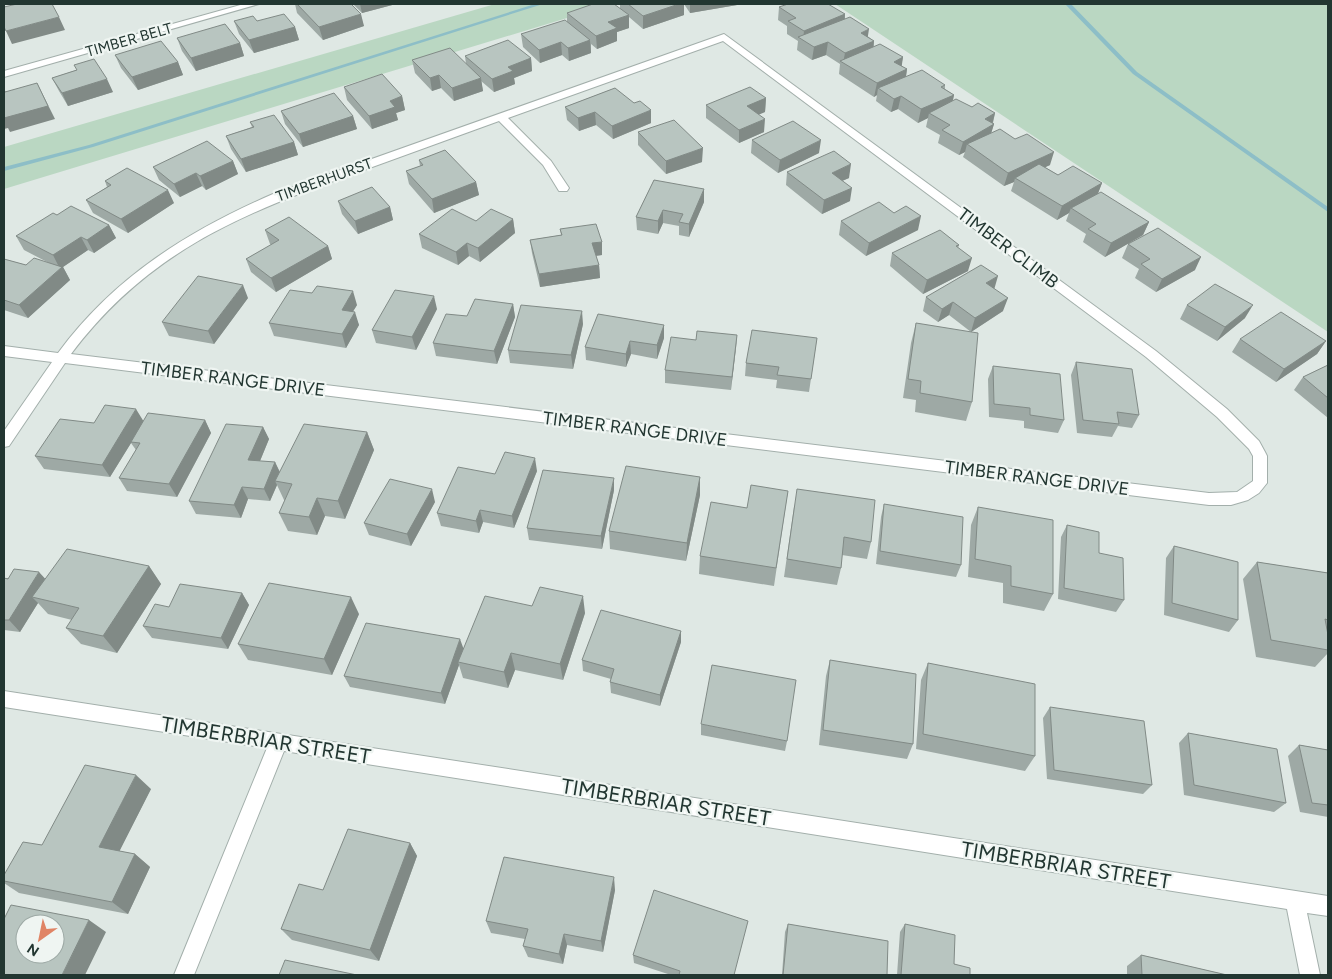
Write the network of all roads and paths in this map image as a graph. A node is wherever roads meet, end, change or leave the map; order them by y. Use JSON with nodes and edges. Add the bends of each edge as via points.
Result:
{"nodes":[{"id":1,"x":254,"y":4,"type":"edge"},
{"id":2,"x":724,"y":37,"type":"joint"},
{"id":3,"x":4,"y":74,"type":"edge"},
{"id":4,"x":501,"y":117,"type":"junction"},
{"id":5,"x":562,"y":188,"type":"dead end"},
{"id":6,"x":4,"y":351,"type":"edge"},
{"id":7,"x":62,"y":358,"type":"junction"},
{"id":8,"x":4,"y":442,"type":"edge"},
{"id":9,"x":1260,"y":483,"type":"joint"},
{"id":10,"x":4,"y":699,"type":"edge"},
{"id":11,"x":279,"y":742,"type":"junction"},
{"id":12,"x":1296,"y":901,"type":"junction"},
{"id":13,"x":1328,"y":906,"type":"edge"},
{"id":14,"x":184,"y":975,"type":"edge"},
{"id":15,"x":1310,"y":975,"type":"edge"}],
"edges":[{"from":1,"to":3,"type":"street","name":"TIMBER BELT"},
{"from":2,"to":4,"type":"street","name":"TIMBERHURST"},
{"from":2,"to":9,"type":"street","name":"TIMBER CLIMB","via":[[1151,354],[1222,413],[1254,445],[1260,456]]},
{"from":4,"to":5,"type":"street","via":[[547,163]]},
{"from":4,"to":7,"type":"street","name":"TIMBERHURST","via":[[277,197],[206,229],[151,265],[126,286],[93,319]]},
{"from":6,"to":7,"type":"street","name":"TIMBER RANGE DRIVE"},
{"from":7,"to":8,"type":"street","name":"TIMBERHURST"},
{"from":7,"to":9,"type":"street","name":"TIMBER RANGE DRIVE","via":[[1209,499],[1248,496]]},
{"from":10,"to":11,"type":"street","name":"TIMBERBRIAR STREET"},
{"from":11,"to":12,"type":"street","name":"TIMBERBRIAR STREET"},
{"from":11,"to":14,"type":"street"},
{"from":12,"to":13,"type":"street","name":"TIMBERBRIAR STREET"},
{"from":12,"to":15,"type":"street"}]}
